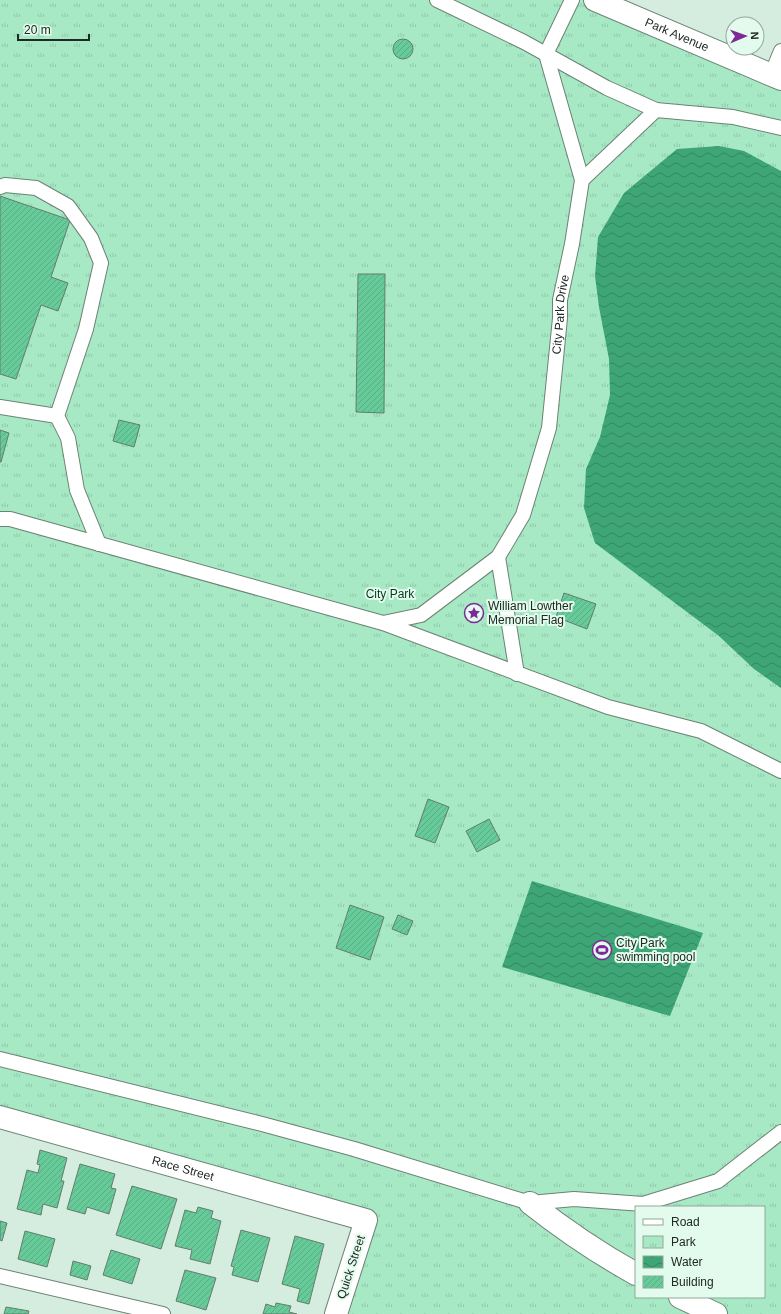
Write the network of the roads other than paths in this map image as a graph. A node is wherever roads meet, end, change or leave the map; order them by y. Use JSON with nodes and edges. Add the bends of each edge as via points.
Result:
{"nodes":[{"id":1,"x":437,"y":0,"type":"edge"},
{"id":2,"x":572,"y":0,"type":"edge"},
{"id":3,"x":595,"y":0,"type":"edge"},
{"id":4,"x":781,"y":51,"type":"edge"},
{"id":5,"x":546,"y":54,"type":"junction"},
{"id":6,"x":776,"y":77,"type":"edge"},
{"id":7,"x":656,"y":110,"type":"junction"},
{"id":8,"x":781,"y":128,"type":"edge"},
{"id":9,"x":582,"y":180,"type":"junction"},
{"id":10,"x":0,"y":187,"type":"edge"},
{"id":11,"x":0,"y":407,"type":"edge"},
{"id":12,"x":57,"y":416,"type":"junction"},
{"id":13,"x":0,"y":519,"type":"edge"},
{"id":14,"x":99,"y":544,"type":"junction"},
{"id":15,"x":498,"y":557,"type":"junction"},
{"id":16,"x":384,"y":623,"type":"junction"},
{"id":17,"x":517,"y":674,"type":"junction"},
{"id":18,"x":781,"y":771,"type":"edge"},
{"id":19,"x":0,"y":1060,"type":"edge"},
{"id":20,"x":0,"y":1116,"type":"edge"},
{"id":21,"x":781,"y":1132,"type":"edge"},
{"id":22,"x":530,"y":1203,"type":"junction"},
{"id":23,"x":366,"y":1220,"type":"joint"},
{"id":24,"x":635,"y":1273,"type":"edge"},
{"id":25,"x":0,"y":1276,"type":"edge"},
{"id":26,"x":682,"y":1298,"type":"edge"},
{"id":27,"x":163,"y":1314,"type":"edge"},
{"id":28,"x":336,"y":1314,"type":"edge"},
{"id":29,"x":716,"y":1314,"type":"edge"}],
"edges":[{"from":1,"to":5,"type":"lane"},
{"from":2,"to":5,"type":"lane"},
{"from":3,"to":6,"type":"street","name":"Park Avenue"},
{"from":4,"to":6,"type":"lane"},
{"from":5,"to":7,"type":"lane","via":[[607,88]]},
{"from":5,"to":9,"type":"lane","name":"City Park Drive"},
{"from":7,"to":8,"type":"lane","via":[[733,117]]},
{"from":7,"to":9,"type":"lane"},
{"from":9,"to":15,"type":"lane","name":"City Park Drive","via":[[560,300],[549,428],[523,516]]},
{"from":10,"to":12,"type":"lane","via":[[5,184],[36,188],[68,206],[91,238],[101,263],[86,329]]},
{"from":11,"to":12,"type":"lane"},
{"from":12,"to":14,"type":"lane","via":[[68,438],[77,490]]},
{"from":13,"to":14,"type":"lane","via":[[10,519]]},
{"from":14,"to":16,"type":"lane"},
{"from":15,"to":16,"type":"lane","name":"City Park Drive","via":[[421,615]]},
{"from":15,"to":17,"type":"lane"},
{"from":16,"to":17,"type":"lane"},
{"from":17,"to":18,"type":"lane","via":[[608,707],[701,731]]},
{"from":19,"to":22,"type":"lane","via":[[262,1124],[354,1149]]},
{"from":20,"to":23,"type":"street","name":"Race Street"},
{"from":21,"to":22,"type":"lane","via":[[718,1181],[643,1204],[574,1199]]},
{"from":22,"to":24,"type":"street","via":[[608,1259]]},
{"from":23,"to":28,"type":"street","name":"Quick Street"},
{"from":25,"to":27,"type":"lane"},
{"from":26,"to":29,"type":"street"}]}
